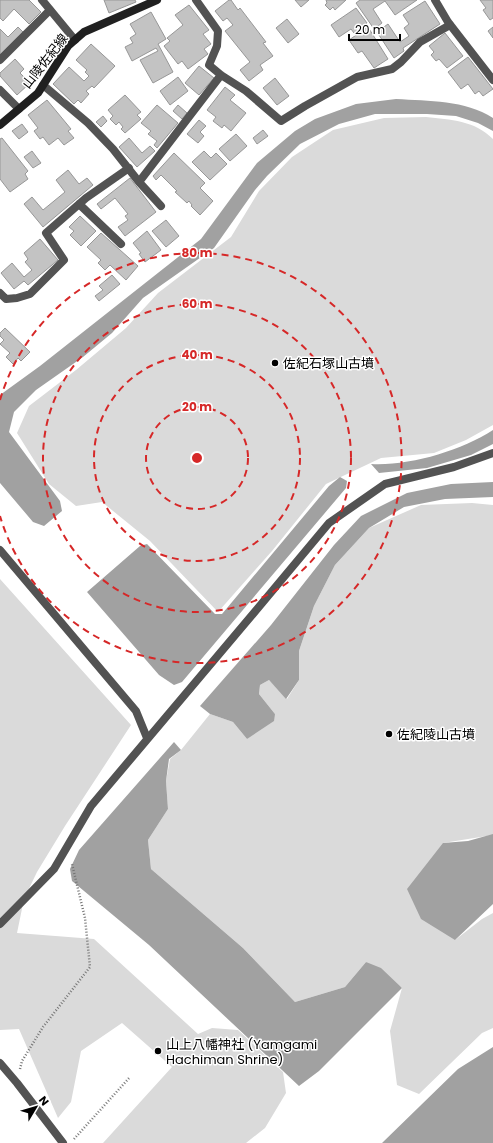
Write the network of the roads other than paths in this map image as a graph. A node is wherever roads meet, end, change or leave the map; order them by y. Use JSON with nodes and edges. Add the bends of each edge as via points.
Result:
{"nodes":[{"id":1,"x":42,"y":0,"type":"edge"},
{"id":2,"x":157,"y":0,"type":"edge"},
{"id":3,"x":196,"y":0,"type":"edge"},
{"id":4,"x":436,"y":0,"type":"edge"},
{"id":5,"x":147,"y":2,"type":"edge"},
{"id":6,"x":50,"y":10,"type":"junction"},
{"id":7,"x":450,"y":25,"type":"junction"},
{"id":8,"x":75,"y":40,"type":"junction"},
{"id":9,"x":0,"y":60,"type":"edge"},
{"id":10,"x":222,"y":75,"type":"junction"},
{"id":11,"x":493,"y":80,"type":"edge"},
{"id":12,"x":42,"y":85,"type":"junction"},
{"id":13,"x":0,"y":90,"type":"edge"},
{"id":14,"x":19,"y":109,"type":"junction"},
{"id":15,"x":0,"y":125,"type":"edge"},
{"id":16,"x":129,"y":168,"type":"junction"},
{"id":17,"x":139,"y":182,"type":"junction"},
{"id":18,"x":79,"y":204,"type":"junction"},
{"id":19,"x":161,"y":206,"type":"dead end"},
{"id":20,"x":121,"y":244,"type":"dead end"},
{"id":21,"x":0,"y":293,"type":"edge"},
{"id":22,"x":493,"y":453,"type":"edge"},
{"id":23,"x":0,"y":550,"type":"edge"},
{"id":24,"x":147,"y":738,"type":"junction"},
{"id":25,"x":0,"y":924,"type":"edge"},
{"id":26,"x":0,"y":1063,"type":"edge"},
{"id":27,"x":63,"y":1143,"type":"edge"}],
"edges":[{"from":1,"to":6,"type":"street"},
{"from":2,"to":5,"type":"main road","name":"山陵佐紀線"},
{"from":3,"to":10,"type":"street","via":[[218,31],[209,65]]},
{"from":4,"to":7,"type":"street"},
{"from":5,"to":8,"type":"main road","name":"山陵佐紀線","via":[[84,32]]},
{"from":6,"to":8,"type":"street"},
{"from":6,"to":9,"type":"street"},
{"from":7,"to":10,"type":"street","via":[[420,42],[392,69],[357,77],[281,121],[246,90]]},
{"from":7,"to":11,"type":"street"},
{"from":8,"to":12,"type":"main road","name":"山陵佐紀線","via":[[68,46]]},
{"from":10,"to":17,"type":"street"},
{"from":12,"to":14,"type":"main road","name":"山陵佐紀線","via":[[38,93]]},
{"from":12,"to":16,"type":"street","via":[[88,123]]},
{"from":13,"to":14,"type":"street"},
{"from":14,"to":15,"type":"main road","name":"山陵佐紀線"},
{"from":16,"to":17,"type":"street"},
{"from":16,"to":18,"type":"street"},
{"from":17,"to":19,"type":"street"},
{"from":18,"to":20,"type":"street"},
{"from":18,"to":21,"type":"street","via":[[46,234],[64,260],[30,294],[6,299]]},
{"from":22,"to":24,"type":"street","via":[[454,467],[385,484],[329,523]]},
{"from":23,"to":24,"type":"street","via":[[136,711]]},
{"from":24,"to":25,"type":"street","via":[[90,806],[54,869]]},
{"from":26,"to":27,"type":"street"}]}
